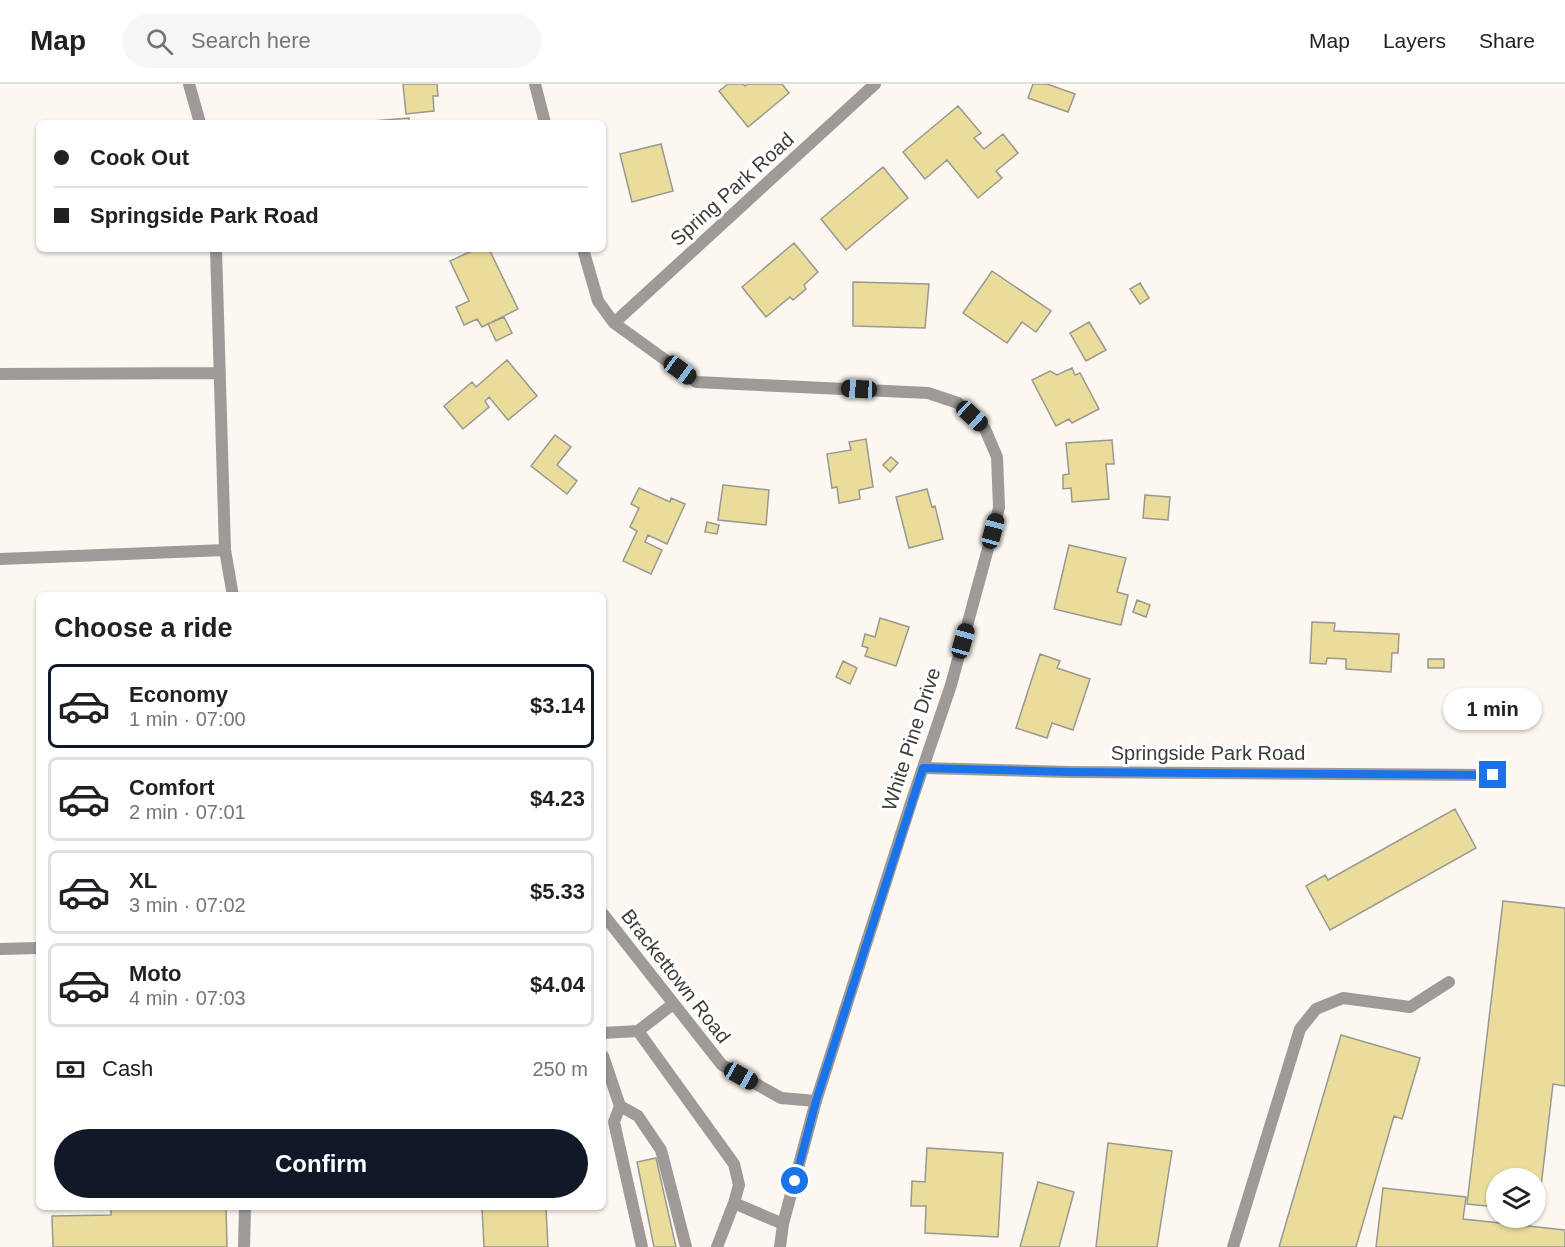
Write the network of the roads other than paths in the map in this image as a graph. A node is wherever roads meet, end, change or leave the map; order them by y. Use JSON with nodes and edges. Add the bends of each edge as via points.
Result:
{"nodes":[{"id":1,"x":189,"y":84,"type":"edge"},
{"id":2,"x":535,"y":84,"type":"edge"},
{"id":3,"x":875,"y":84,"type":"edge"},
{"id":4,"x":199,"y":120,"type":"edge"},
{"id":5,"x":544,"y":120,"type":"edge"},
{"id":6,"x":216,"y":252,"type":"edge"},
{"id":7,"x":584,"y":252,"type":"edge"},
{"id":8,"x":614,"y":323,"type":"junction"},
{"id":9,"x":219,"y":373,"type":"junction"},
{"id":10,"x":0,"y":374,"type":"edge"},
{"id":11,"x":225,"y":550,"type":"junction"},
{"id":12,"x":0,"y":559,"type":"edge"},
{"id":13,"x":232,"y":592,"type":"edge"},
{"id":14,"x":923,"y":768,"type":"junction"},
{"id":15,"x":1493,"y":775,"type":"dead end"},
{"id":16,"x":606,"y":919,"type":"edge"},
{"id":17,"x":36,"y":948,"type":"edge"},
{"id":18,"x":0,"y":949,"type":"edge"},
{"id":19,"x":1449,"y":982,"type":"dead end"},
{"id":20,"x":673,"y":1004,"type":"junction"},
{"id":21,"x":638,"y":1031,"type":"junction"},
{"id":22,"x":606,"y":1033,"type":"edge"},
{"id":23,"x":606,"y":1065,"type":"edge"},
{"id":24,"x":816,"y":1101,"type":"junction"},
{"id":25,"x":620,"y":1106,"type":"junction"},
{"id":26,"x":734,"y":1203,"type":"junction"},
{"id":27,"x":245,"y":1210,"type":"edge"},
{"id":28,"x":783,"y":1224,"type":"junction"},
{"id":29,"x":244,"y":1247,"type":"edge"},
{"id":30,"x":642,"y":1247,"type":"edge"},
{"id":31,"x":687,"y":1247,"type":"edge"},
{"id":32,"x":717,"y":1247,"type":"edge"},
{"id":33,"x":780,"y":1247,"type":"edge"},
{"id":34,"x":1233,"y":1247,"type":"edge"}],
"edges":[{"from":1,"to":4,"type":"street"},
{"from":2,"to":5,"type":"street"},
{"from":3,"to":8,"type":"street","name":"Spring Park Road"},
{"from":6,"to":9,"type":"street"},
{"from":7,"to":8,"type":"street","name":"White Pine Drive","via":[[598,302]]},
{"from":8,"to":14,"type":"street","name":"White Pine Drive","via":[[696,382],[928,393],[958,403],[985,429],[997,457],[999,508],[951,685]]},
{"from":9,"to":10,"type":"street"},
{"from":9,"to":11,"type":"street"},
{"from":11,"to":12,"type":"street"},
{"from":11,"to":13,"type":"street"},
{"from":14,"to":15,"type":"street","name":"Springside Park Road"},
{"from":14,"to":24,"type":"street","name":"White Pine Drive"},
{"from":16,"to":20,"type":"street","name":"Brackettown Road"},
{"from":17,"to":18,"type":"street"},
{"from":19,"to":34,"type":"street","via":[[1410,1007],[1343,999],[1316,1009],[1300,1029]]},
{"from":20,"to":21,"type":"street"},
{"from":20,"to":24,"type":"street","name":"Brackettown Road","via":[[722,1065],[781,1098]]},
{"from":21,"to":22,"type":"street"},
{"from":21,"to":26,"type":"street","via":[[734,1164],[739,1185]]},
{"from":23,"to":25,"type":"street"},
{"from":24,"to":28,"type":"street","name":"White Pine Drive"},
{"from":25,"to":30,"type":"street","via":[[614,1122]]},
{"from":25,"to":31,"type":"street","via":[[638,1116],[661,1150]]},
{"from":26,"to":28,"type":"street"},
{"from":26,"to":32,"type":"street"},
{"from":27,"to":29,"type":"street"},
{"from":28,"to":33,"type":"street","name":"White Pine Drive"}]}
